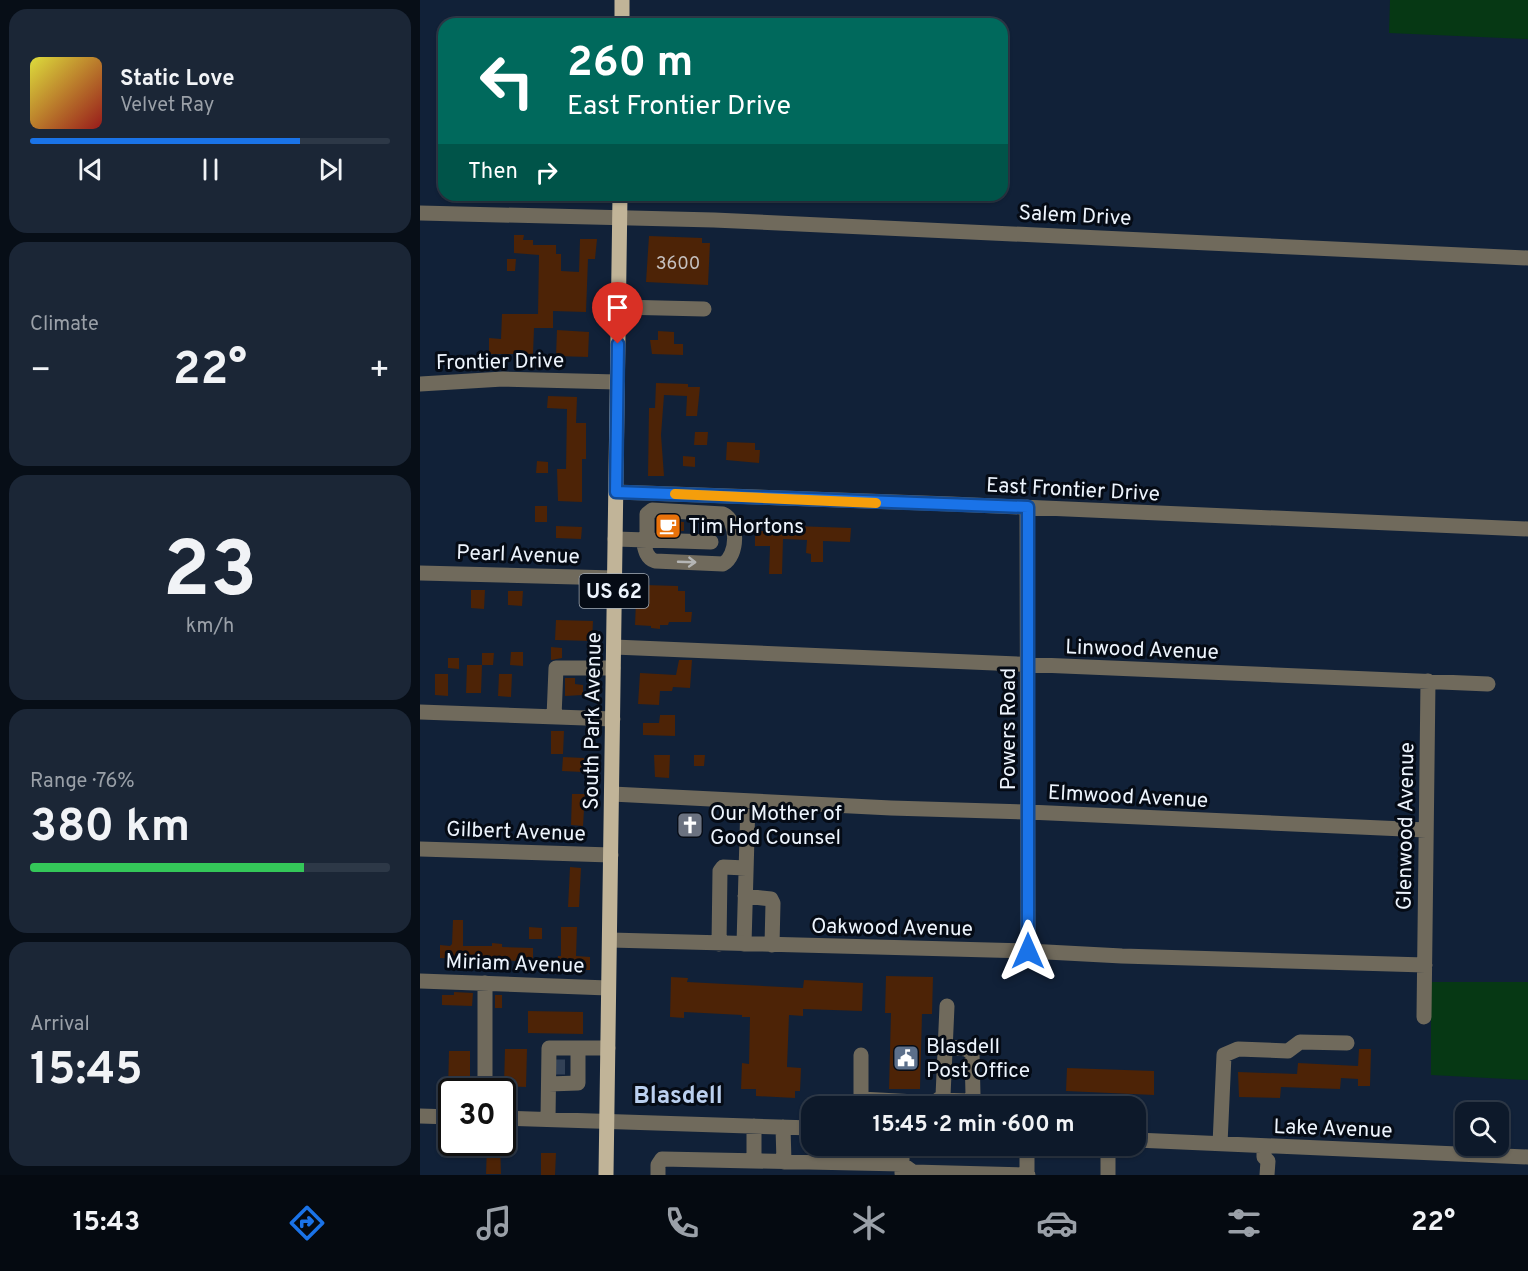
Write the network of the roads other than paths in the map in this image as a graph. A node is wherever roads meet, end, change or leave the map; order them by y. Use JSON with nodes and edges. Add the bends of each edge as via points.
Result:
{"nodes":[{"id":1,"x":622,"y":0,"type":"edge"},
{"id":2,"x":622,"y":18,"type":"edge"},
{"id":3,"x":620,"y":201,"type":"edge"},
{"id":4,"x":420,"y":213,"type":"edge"},
{"id":5,"x":620,"y":219,"type":"junction"},
{"id":6,"x":1528,"y":258,"type":"edge"},
{"id":7,"x":619,"y":307,"type":"junction"},
{"id":8,"x":704,"y":309,"type":"dead end"},
{"id":9,"x":617,"y":382,"type":"junction"},
{"id":10,"x":420,"y":384,"type":"edge"},
{"id":11,"x":616,"y":492,"type":"junction"},
{"id":12,"x":1028,"y":507,"type":"junction"},
{"id":13,"x":1528,"y":530,"type":"edge"},
{"id":14,"x":615,"y":539,"type":"junction"},
{"id":15,"x":645,"y":540,"type":"junction"},
{"id":16,"x":711,"y":542,"type":"dead end"},
{"id":17,"x":420,"y":573,"type":"edge"},
{"id":18,"x":615,"y":578,"type":"junction"},
{"id":19,"x":614,"y":647,"type":"junction"},
{"id":20,"x":1029,"y":666,"type":"junction"},
{"id":21,"x":613,"y":668,"type":"junction"},
{"id":22,"x":1428,"y":681,"type":"junction"},
{"id":23,"x":1488,"y":684,"type":"dead end"},
{"id":24,"x":420,"y":712,"type":"edge"},
{"id":25,"x":554,"y":717,"type":"junction"},
{"id":26,"x":613,"y":719,"type":"junction"},
{"id":27,"x":612,"y":794,"type":"junction"},
{"id":28,"x":748,"y":801,"type":"junction"},
{"id":29,"x":1028,"y":812,"type":"junction"},
{"id":30,"x":1426,"y":830,"type":"junction"},
{"id":31,"x":420,"y":849,"type":"edge"},
{"id":32,"x":610,"y":855,"type":"junction"},
{"id":33,"x":746,"y":868,"type":"junction"},
{"id":34,"x":745,"y":896,"type":"junction"},
{"id":35,"x":610,"y":940,"type":"junction"},
{"id":36,"x":719,"y":944,"type":"junction"},
{"id":37,"x":744,"y":945,"type":"junction"},
{"id":38,"x":772,"y":945,"type":"junction"},
{"id":39,"x":1028,"y":951,"type":"junction"},
{"id":40,"x":1425,"y":968,"type":"junction"},
{"id":41,"x":420,"y":981,"type":"edge"},
{"id":42,"x":485,"y":983,"type":"junction"},
{"id":43,"x":609,"y":988,"type":"junction"},
{"id":44,"x":947,"y":1006,"type":"dead end"},
{"id":45,"x":1424,"y":1017,"type":"dead end"},
{"id":46,"x":1347,"y":1043,"type":"dead end"},
{"id":47,"x":945,"y":1046,"type":"junction"},
{"id":48,"x":608,"y":1047,"type":"junction"},
{"id":49,"x":578,"y":1048,"type":"junction"},
{"id":50,"x":861,"y":1055,"type":"dead end"},
{"id":51,"x":561,"y":1067,"type":"junction"},
{"id":52,"x":485,"y":1078,"type":"edge"},
{"id":53,"x":549,"y":1084,"type":"junction"},
{"id":54,"x":861,"y":1096,"type":"edge"},
{"id":55,"x":943,"y":1096,"type":"edge"},
{"id":56,"x":972,"y":1096,"type":"edge"},
{"id":57,"x":420,"y":1116,"type":"edge"},
{"id":58,"x":438,"y":1117,"type":"edge"},
{"id":59,"x":516,"y":1118,"type":"edge"},
{"id":60,"x":548,"y":1119,"type":"junction"},
{"id":61,"x":607,"y":1120,"type":"junction"},
{"id":62,"x":754,"y":1126,"type":"junction"},
{"id":63,"x":783,"y":1127,"type":"junction"},
{"id":64,"x":801,"y":1128,"type":"edge"},
{"id":65,"x":1146,"y":1140,"type":"edge"},
{"id":66,"x":1220,"y":1144,"type":"junction"},
{"id":67,"x":1264,"y":1152,"type":"junction"},
{"id":68,"x":1027,"y":1156,"type":"edge"},
{"id":69,"x":1108,"y":1156,"type":"edge"},
{"id":70,"x":1528,"y":1158,"type":"edge"},
{"id":71,"x":754,"y":1161,"type":"junction"},
{"id":72,"x":775,"y":1166,"type":"edge"},
{"id":73,"x":902,"y":1170,"type":"edge"},
{"id":74,"x":606,"y":1175,"type":"edge"},
{"id":75,"x":658,"y":1175,"type":"edge"},
{"id":76,"x":1028,"y":1175,"type":"edge"},
{"id":77,"x":1108,"y":1175,"type":"edge"},
{"id":78,"x":1258,"y":1175,"type":"edge"},
{"id":79,"x":1267,"y":1175,"type":"edge"}],
"edges":[{"from":1,"to":2,"type":"main road"},
{"from":3,"to":5,"type":"main road","name":"South Park Avenue","number":"US 62"},
{"from":4,"to":5,"type":"street","name":"Salem Drive"},
{"from":5,"to":6,"type":"street","name":"Salem Drive"},
{"from":5,"to":7,"type":"main road","name":"South Park Avenue","number":"US 62"},
{"from":7,"to":8,"type":"street"},
{"from":7,"to":9,"type":"main road","name":"South Park Avenue","number":"US 62"},
{"from":9,"to":10,"type":"street","name":"Frontier Drive","via":[[503,379]]},
{"from":9,"to":11,"type":"main road","name":"South Park Avenue","number":"US 62"},
{"from":11,"to":12,"type":"street","name":"East Frontier Drive"},
{"from":11,"to":14,"type":"main road","name":"South Park Avenue","number":"US 62"},
{"from":12,"to":13,"type":"street","name":"East Frontier Drive"},
{"from":12,"to":20,"type":"street","name":"Powers Road"},
{"from":14,"to":15,"type":"street"},
{"from":14,"to":18,"type":"main road","name":"South Park Avenue","number":"US 62"},
{"from":15,"to":15,"type":"street","one_way":true,"via":[[645,552],[655,561],[723,564],[733,554],[734,524],[723,514],[652,510],[647,514]]},
{"from":15,"to":16,"type":"street"},
{"from":17,"to":18,"type":"street","name":"Pearl Avenue"},
{"from":18,"to":19,"type":"main road","name":"South Park Avenue","number":"US 62"},
{"from":19,"to":20,"type":"street","name":"Linwood Avenue"},
{"from":19,"to":21,"type":"main road","name":"South Park Avenue","number":"US 62"},
{"from":20,"to":22,"type":"street","name":"Linwood Avenue"},
{"from":20,"to":29,"type":"street","name":"Powers Road"},
{"from":21,"to":25,"type":"street","via":[[556,668]]},
{"from":21,"to":26,"type":"main road","name":"South Park Avenue","number":"US 62"},
{"from":22,"to":23,"type":"street","name":"Linwood Avenue"},
{"from":22,"to":30,"type":"street","name":"Glenwood Avenue"},
{"from":24,"to":25,"type":"street"},
{"from":25,"to":26,"type":"street"},
{"from":26,"to":27,"type":"main road","name":"South Park Avenue","number":"US 62"},
{"from":27,"to":28,"type":"street","name":"Elmwood Avenue"},
{"from":27,"to":32,"type":"main road","name":"South Park Avenue","number":"US 62"},
{"from":28,"to":29,"type":"street","name":"Elmwood Avenue"},
{"from":28,"to":33,"type":"street"},
{"from":29,"to":30,"type":"street","name":"Elmwood Avenue"},
{"from":29,"to":39,"type":"street","name":"Powers Road"},
{"from":30,"to":40,"type":"street","name":"Glenwood Avenue"},
{"from":31,"to":32,"type":"street","name":"Gilbert Avenue"},
{"from":32,"to":35,"type":"main road","name":"South Park Avenue","number":"US 62"},
{"from":33,"to":34,"type":"street"},
{"from":33,"to":36,"type":"street","via":[[723,867],[720,871]]},
{"from":34,"to":37,"type":"street"},
{"from":34,"to":38,"type":"street","via":[[771,899]]},
{"from":35,"to":36,"type":"street","name":"Oakwood Avenue"},
{"from":35,"to":43,"type":"main road","name":"South Park Avenue","number":"US 62"},
{"from":36,"to":37,"type":"street","name":"Oakwood Avenue"},
{"from":37,"to":38,"type":"street","name":"Oakwood Avenue"},
{"from":38,"to":39,"type":"street","name":"Oakwood Avenue"},
{"from":39,"to":40,"type":"street","name":"Oakwood Avenue"},
{"from":40,"to":45,"type":"street","name":"Glenwood Avenue"},
{"from":41,"to":42,"type":"street","name":"Miriam Avenue"},
{"from":42,"to":43,"type":"street","name":"Miriam Avenue"},
{"from":42,"to":52,"type":"street"},
{"from":43,"to":48,"type":"main road","name":"South Park Avenue","number":"US 62"},
{"from":44,"to":47,"type":"street"},
{"from":46,"to":66,"type":"street","via":[[1300,1042],[1288,1051],[1238,1049],[1224,1055]]},
{"from":47,"to":55,"type":"street"},
{"from":47,"to":56,"type":"street","via":[[972,1053]]},
{"from":48,"to":49,"type":"street"},
{"from":48,"to":61,"type":"main road","name":"South Park Avenue","number":"US 62"},
{"from":49,"to":51,"type":"street"},
{"from":49,"to":51,"type":"street","via":[[549,1048]]},
{"from":50,"to":54,"type":"street"},
{"from":51,"to":53,"type":"street"},
{"from":51,"to":53,"type":"street","via":[[578,1083]]},
{"from":53,"to":60,"type":"street"},
{"from":57,"to":58,"type":"street"},
{"from":59,"to":60,"type":"street"},
{"from":60,"to":61,"type":"street"},
{"from":61,"to":62,"type":"street"},
{"from":61,"to":74,"type":"main road","name":"South Park Avenue","number":"US 62"},
{"from":62,"to":63,"type":"street"},
{"from":62,"to":71,"type":"street"},
{"from":63,"to":64,"type":"street"},
{"from":63,"to":72,"type":"street"},
{"from":65,"to":66,"type":"street","name":"Lake Avenue"},
{"from":66,"to":67,"type":"street","name":"Lake Avenue"},
{"from":67,"to":70,"type":"street","name":"Lake Avenue"},
{"from":67,"to":78,"type":"street","via":[[1258,1160]]},
{"from":67,"to":79,"type":"street"},
{"from":68,"to":76,"type":"street"},
{"from":69,"to":77,"type":"street"},
{"from":71,"to":72,"type":"street"},
{"from":71,"to":75,"type":"street","via":[[662,1159]]},
{"from":72,"to":73,"type":"street"},
{"from":73,"to":76,"type":"street"}]}
